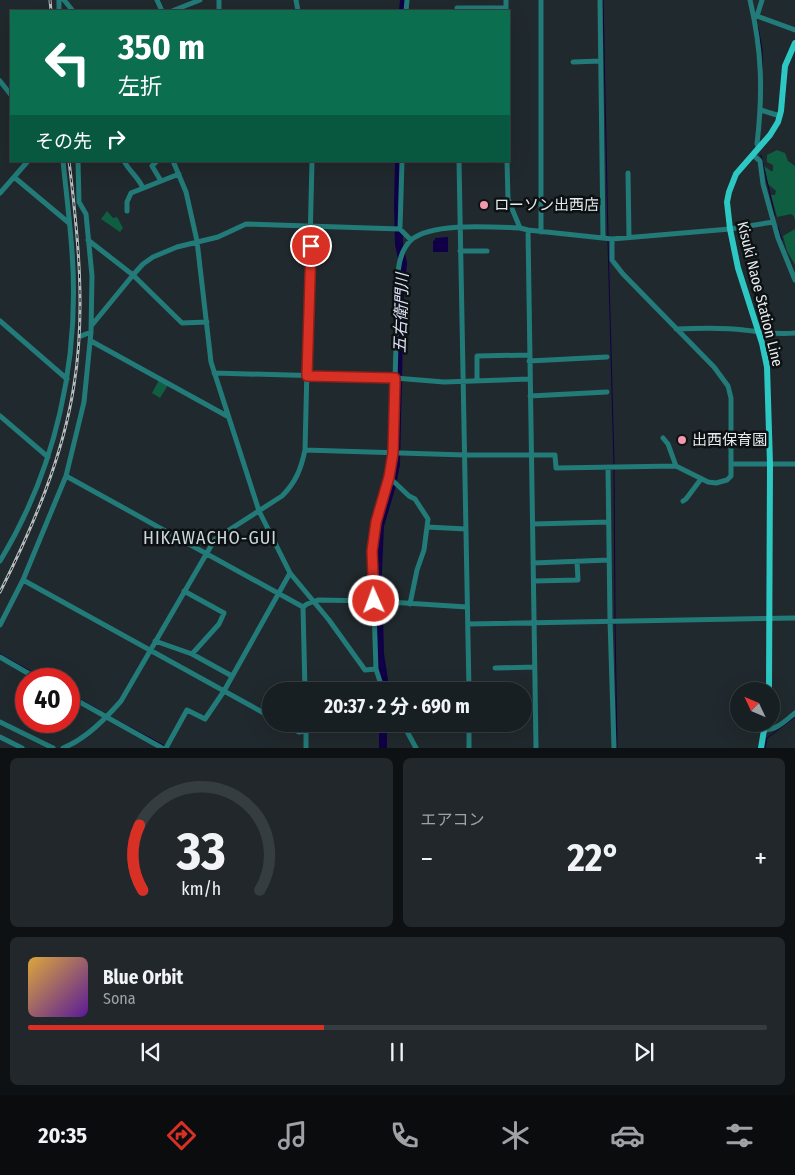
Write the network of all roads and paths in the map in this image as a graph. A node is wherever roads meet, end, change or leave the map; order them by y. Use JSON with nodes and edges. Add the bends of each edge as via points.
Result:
{"nodes":[{"id":1,"x":64,"y":0,"type":"edge"},
{"id":2,"x":200,"y":0,"type":"edge"},
{"id":3,"x":457,"y":0,"type":"edge"},
{"id":4,"x":506,"y":0,"type":"edge"},
{"id":5,"x":541,"y":0,"type":"edge"},
{"id":6,"x":600,"y":0,"type":"edge"},
{"id":7,"x":750,"y":0,"type":"edge"},
{"id":8,"x":762,"y":0,"type":"edge"},
{"id":9,"x":493,"y":9,"type":"edge"},
{"id":10,"x":506,"y":9,"type":"edge"},
{"id":11,"x":72,"y":10,"type":"edge"},
{"id":12,"x":175,"y":10,"type":"edge"},
{"id":13,"x":457,"y":10,"type":"edge"},
{"id":14,"x":471,"y":10,"type":"edge"},
{"id":15,"x":755,"y":16,"type":"junction"},
{"id":16,"x":795,"y":30,"type":"edge"},
{"id":17,"x":795,"y":43,"type":"edge"},
{"id":18,"x":573,"y":62,"type":"dead end"},
{"id":19,"x":601,"y":62,"type":"junction"},
{"id":20,"x":0,"y":81,"type":"edge"},
{"id":21,"x":10,"y":94,"type":"edge"},
{"id":22,"x":761,"y":110,"type":"junction"},
{"id":23,"x":780,"y":116,"type":"junction"},
{"id":24,"x":759,"y":148,"type":"junction"},
{"id":25,"x":753,"y":155,"type":"junction"},
{"id":26,"x":27,"y":162,"type":"edge"},
{"id":27,"x":63,"y":162,"type":"edge"},
{"id":28,"x":78,"y":162,"type":"edge"},
{"id":29,"x":124,"y":162,"type":"edge"},
{"id":30,"x":156,"y":162,"type":"edge"},
{"id":31,"x":173,"y":162,"type":"edge"},
{"id":32,"x":312,"y":162,"type":"edge"},
{"id":33,"x":402,"y":162,"type":"edge"},
{"id":34,"x":459,"y":162,"type":"edge"},
{"id":35,"x":507,"y":162,"type":"edge"},
{"id":36,"x":628,"y":173,"type":"dead end"},
{"id":37,"x":178,"y":174,"type":"junction"},
{"id":38,"x":14,"y":177,"type":"junction"},
{"id":39,"x":161,"y":181,"type":"junction"},
{"id":40,"x":143,"y":188,"type":"junction"},
{"id":41,"x":0,"y":193,"type":"edge"},
{"id":42,"x":127,"y":211,"type":"dead end"},
{"id":43,"x":514,"y":214,"type":"junction"},
{"id":44,"x":773,"y":222,"type":"junction"},
{"id":45,"x":69,"y":223,"type":"junction"},
{"id":46,"x":311,"y":226,"type":"junction"},
{"id":47,"x":507,"y":227,"type":"junction"},
{"id":48,"x":460,"y":228,"type":"junction"},
{"id":49,"x":520,"y":228,"type":"junction"},
{"id":50,"x":400,"y":229,"type":"junction"},
{"id":51,"x":730,"y":229,"type":"junction"},
{"id":52,"x":528,"y":230,"type":"junction"},
{"id":53,"x":541,"y":232,"type":"junction"},
{"id":54,"x":629,"y":237,"type":"junction"},
{"id":55,"x":603,"y":238,"type":"junction"},
{"id":56,"x":612,"y":239,"type":"junction"},
{"id":57,"x":88,"y":240,"type":"junction"},
{"id":58,"x":411,"y":240,"type":"junction"},
{"id":59,"x":197,"y":241,"type":"junction"},
{"id":60,"x":460,"y":251,"type":"junction"},
{"id":61,"x":487,"y":251,"type":"dead end"},
{"id":62,"x":132,"y":275,"type":"junction"},
{"id":63,"x":795,"y":280,"type":"edge"},
{"id":64,"x":0,"y":322,"type":"edge"},
{"id":65,"x":207,"y":322,"type":"junction"},
{"id":66,"x":92,"y":326,"type":"junction"},
{"id":67,"x":676,"y":329,"type":"junction"},
{"id":68,"x":91,"y":332,"type":"junction"},
{"id":69,"x":759,"y":333,"type":"junction"},
{"id":70,"x":795,"y":333,"type":"edge"},
{"id":71,"x":77,"y":337,"type":"junction"},
{"id":72,"x":91,"y":340,"type":"junction"},
{"id":73,"x":529,"y":355,"type":"junction"},
{"id":74,"x":607,"y":357,"type":"dead end"},
{"id":75,"x":529,"y":361,"type":"junction"},
{"id":76,"x":214,"y":373,"type":"junction"},
{"id":77,"x":307,"y":376,"type":"junction"},
{"id":78,"x":395,"y":378,"type":"junction"},
{"id":79,"x":67,"y":379,"type":"junction"},
{"id":80,"x":529,"y":379,"type":"junction"},
{"id":81,"x":477,"y":380,"type":"junction"},
{"id":82,"x":464,"y":381,"type":"junction"},
{"id":83,"x":607,"y":392,"type":"dead end"},
{"id":84,"x":530,"y":396,"type":"junction"},
{"id":85,"x":0,"y":416,"type":"edge"},
{"id":86,"x":228,"y":416,"type":"junction"},
{"id":87,"x":662,"y":438,"type":"dead end"},
{"id":88,"x":305,"y":450,"type":"junction"},
{"id":89,"x":393,"y":453,"type":"junction"},
{"id":90,"x":464,"y":455,"type":"junction"},
{"id":91,"x":531,"y":455,"type":"junction"},
{"id":92,"x":48,"y":457,"type":"junction"},
{"id":93,"x":732,"y":464,"type":"junction"},
{"id":94,"x":770,"y":464,"type":"junction"},
{"id":95,"x":795,"y":464,"type":"edge"},
{"id":96,"x":676,"y":466,"type":"junction"},
{"id":97,"x":608,"y":467,"type":"junction"},
{"id":98,"x":66,"y":476,"type":"junction"},
{"id":99,"x":389,"y":477,"type":"junction"},
{"id":100,"x":701,"y":479,"type":"junction"},
{"id":101,"x":682,"y":501,"type":"dead end"},
{"id":102,"x":259,"y":511,"type":"junction"},
{"id":103,"x":609,"y":522,"type":"junction"},
{"id":104,"x":532,"y":524,"type":"junction"},
{"id":105,"x":427,"y":527,"type":"junction"},
{"id":106,"x":466,"y":529,"type":"junction"},
{"id":107,"x":205,"y":553,"type":"junction"},
{"id":108,"x":609,"y":560,"type":"junction"},
{"id":109,"x":0,"y":561,"type":"edge"},
{"id":110,"x":577,"y":561,"type":"junction"},
{"id":111,"x":533,"y":563,"type":"junction"},
{"id":112,"x":290,"y":573,"type":"junction"},
{"id":113,"x":23,"y":580,"type":"junction"},
{"id":114,"x":534,"y":581,"type":"junction"},
{"id":115,"x":184,"y":591,"type":"junction"},
{"id":116,"x":278,"y":593,"type":"junction"},
{"id":117,"x":313,"y":601,"type":"junction"},
{"id":118,"x":374,"y":601,"type":"junction"},
{"id":119,"x":410,"y":604,"type":"junction"},
{"id":120,"x":304,"y":607,"type":"junction"},
{"id":121,"x":467,"y":607,"type":"junction"},
{"id":122,"x":795,"y":618,"type":"edge"},
{"id":123,"x":770,"y":619,"type":"junction"},
{"id":124,"x":610,"y":620,"type":"junction"},
{"id":125,"x":534,"y":622,"type":"junction"},
{"id":126,"x":468,"y":624,"type":"junction"},
{"id":127,"x":0,"y":626,"type":"edge"},
{"id":128,"x":155,"y":641,"type":"junction"},
{"id":129,"x":150,"y":650,"type":"junction"},
{"id":130,"x":192,"y":654,"type":"junction"},
{"id":131,"x":0,"y":657,"type":"edge"},
{"id":132,"x":535,"y":667,"type":"junction"},
{"id":133,"x":19,"y":668,"type":"edge"},
{"id":134,"x":495,"y":668,"type":"dead end"},
{"id":135,"x":376,"y":669,"type":"junction"},
{"id":136,"x":232,"y":676,"type":"junction"},
{"id":137,"x":305,"y":682,"type":"edge"},
{"id":138,"x":380,"y":682,"type":"edge"},
{"id":139,"x":469,"y":682,"type":"edge"},
{"id":140,"x":769,"y":682,"type":"edge"},
{"id":141,"x":224,"y":691,"type":"junction"},
{"id":142,"x":80,"y":702,"type":"edge"},
{"id":143,"x":262,"y":712,"type":"edge"},
{"id":144,"x":795,"y":713,"type":"edge"},
{"id":145,"x":107,"y":717,"type":"junction"},
{"id":146,"x":0,"y":722,"type":"edge"},
{"id":147,"x":780,"y":724,"type":"edge"},
{"id":148,"x":306,"y":732,"type":"edge"},
{"id":149,"x":407,"y":732,"type":"edge"},
{"id":150,"x":469,"y":732,"type":"edge"},
{"id":151,"x":763,"y":732,"type":"edge"},
{"id":152,"x":0,"y":737,"type":"edge"},
{"id":153,"x":151,"y":742,"type":"junction"},
{"id":154,"x":22,"y":748,"type":"edge"},
{"id":155,"x":53,"y":748,"type":"edge"},
{"id":156,"x":63,"y":748,"type":"edge"},
{"id":157,"x":147,"y":748,"type":"edge"},
{"id":158,"x":162,"y":748,"type":"edge"},
{"id":159,"x":166,"y":748,"type":"edge"},
{"id":160,"x":306,"y":748,"type":"edge"},
{"id":161,"x":416,"y":748,"type":"edge"},
{"id":162,"x":469,"y":748,"type":"edge"},
{"id":163,"x":536,"y":748,"type":"edge"},
{"id":164,"x":614,"y":748,"type":"edge"},
{"id":165,"x":761,"y":748,"type":"edge"}],
"edges":[{"from":1,"to":11,"type":"street"},
{"from":2,"to":12,"type":"street"},
{"from":3,"to":13,"type":"street"},
{"from":4,"to":10,"type":"street"},
{"from":5,"to":53,"type":"street"},
{"from":6,"to":19,"type":"street"},
{"from":7,"to":15,"type":"street"},
{"from":8,"to":15,"type":"street"},
{"from":9,"to":10,"type":"street"},
{"from":9,"to":14,"type":"street"},
{"from":13,"to":14,"type":"street"},
{"from":15,"to":16,"type":"street"},
{"from":15,"to":22,"type":"street","via":[[760,50]]},
{"from":17,"to":23,"type":"main road","name":"Kisuki Naoe Station Line","via":[[785,66]]},
{"from":18,"to":19,"type":"street"},
{"from":19,"to":55,"type":"street"},
{"from":20,"to":21,"type":"street"},
{"from":22,"to":23,"type":"street"},
{"from":22,"to":24,"type":"street"},
{"from":23,"to":24,"type":"main road","name":"Kisuki Naoe Station Line"},
{"from":24,"to":25,"type":"main road","name":"Kisuki Naoe Station Line"},
{"from":25,"to":44,"type":"street","via":[[760,161]]},
{"from":25,"to":51,"type":"main road","name":"Kisuki Naoe Station Line","via":[[736,174],[729,192],[727,211]]},
{"from":26,"to":38,"type":"street"},
{"from":27,"to":45,"type":"street"},
{"from":28,"to":57,"type":"street","via":[[79,202],[86,214]]},
{"from":29,"to":40,"type":"street"},
{"from":30,"to":39,"type":"street","via":[[152,166]]},
{"from":31,"to":37,"type":"street"},
{"from":32,"to":46,"type":"street"},
{"from":33,"to":50,"type":"street"},
{"from":34,"to":48,"type":"street"},
{"from":35,"to":43,"type":"street","via":[[508,199]]},
{"from":36,"to":54,"type":"street"},
{"from":37,"to":39,"type":"street"},
{"from":37,"to":59,"type":"street","via":[[186,192]]},
{"from":38,"to":41,"type":"street"},
{"from":38,"to":45,"type":"street"},
{"from":39,"to":40,"type":"street"},
{"from":40,"to":42,"type":"street","via":[[131,192]]},
{"from":43,"to":47,"type":"street"},
{"from":43,"to":49,"type":"street"},
{"from":44,"to":51,"type":"street"},
{"from":44,"to":63,"type":"street"},
{"from":45,"to":71,"type":"street"},
{"from":46,"to":50,"type":"street"},
{"from":46,"to":59,"type":"street","via":[[246,224],[218,237]]},
{"from":46,"to":77,"type":"street"},
{"from":47,"to":48,"type":"street"},
{"from":47,"to":49,"type":"street"},
{"from":48,"to":58,"type":"street","via":[[431,230]]},
{"from":48,"to":60,"type":"street"},
{"from":49,"to":52,"type":"street"},
{"from":50,"to":58,"type":"street"},
{"from":51,"to":54,"type":"street"},
{"from":51,"to":69,"type":"main road","name":"Kisuki Naoe Station Line","via":[[738,268]]},
{"from":52,"to":53,"type":"street"},
{"from":52,"to":73,"type":"street"},
{"from":53,"to":55,"type":"street"},
{"from":54,"to":56,"type":"street"},
{"from":55,"to":56,"type":"street"},
{"from":56,"to":67,"type":"street","via":[[612,260]]},
{"from":57,"to":62,"type":"street"},
{"from":57,"to":66,"type":"street"},
{"from":58,"to":78,"type":"street","via":[[402,253],[398,272]]},
{"from":59,"to":62,"type":"street","via":[[153,257]]},
{"from":59,"to":65,"type":"street"},
{"from":60,"to":61,"type":"street"},
{"from":60,"to":82,"type":"street"},
{"from":62,"to":65,"type":"street","via":[[182,323]]},
{"from":62,"to":66,"type":"street"},
{"from":64,"to":79,"type":"street"},
{"from":65,"to":76,"type":"street"},
{"from":66,"to":68,"type":"street"},
{"from":67,"to":69,"type":"street","via":[[708,328]]},
{"from":67,"to":93,"type":"street","via":[[728,386]]},
{"from":68,"to":71,"type":"street"},
{"from":68,"to":72,"type":"street"},
{"from":69,"to":70,"type":"street"},
{"from":69,"to":94,"type":"main road","name":"Kisuki Naoe Station Line","via":[[767,367]]},
{"from":71,"to":79,"type":"street"},
{"from":72,"to":86,"type":"street"},
{"from":72,"to":98,"type":"street","via":[[84,402]]},
{"from":73,"to":75,"type":"street"},
{"from":73,"to":81,"type":"street","via":[[477,356]]},
{"from":74,"to":75,"type":"street"},
{"from":75,"to":80,"type":"street"},
{"from":76,"to":77,"type":"street"},
{"from":76,"to":86,"type":"street"},
{"from":77,"to":78,"type":"street"},
{"from":77,"to":88,"type":"street"},
{"from":78,"to":82,"type":"street"},
{"from":78,"to":89,"type":"street"},
{"from":79,"to":92,"type":"street"},
{"from":80,"to":81,"type":"street"},
{"from":80,"to":84,"type":"street"},
{"from":81,"to":82,"type":"street"},
{"from":82,"to":90,"type":"street"},
{"from":83,"to":84,"type":"street"},
{"from":84,"to":91,"type":"street"},
{"from":85,"to":92,"type":"street"},
{"from":86,"to":102,"type":"street"},
{"from":87,"to":96,"type":"street","via":[[668,444]]},
{"from":88,"to":89,"type":"street"},
{"from":88,"to":102,"type":"street","via":[[300,472],[290,488]]},
{"from":89,"to":90,"type":"street"},
{"from":89,"to":99,"type":"street"},
{"from":90,"to":91,"type":"street"},
{"from":90,"to":106,"type":"street"},
{"from":91,"to":97,"type":"street","via":[[555,455],[556,468]]},
{"from":91,"to":104,"type":"street"},
{"from":92,"to":109,"type":"street","via":[[39,483]]},
{"from":93,"to":94,"type":"street"},
{"from":93,"to":100,"type":"street","via":[[731,476],[727,480],[716,483]]},
{"from":94,"to":95,"type":"street"},
{"from":94,"to":123,"type":"main road","name":"Kisuki Naoe Station Line"},
{"from":96,"to":97,"type":"street"},
{"from":96,"to":100,"type":"street"},
{"from":97,"to":103,"type":"street"},
{"from":98,"to":107,"type":"street"},
{"from":98,"to":113,"type":"street"},
{"from":99,"to":105,"type":"street","via":[[422,507],[428,519]]},
{"from":99,"to":118,"type":"street","via":[[373,537]]},
{"from":100,"to":101,"type":"street"},
{"from":102,"to":107,"type":"street","via":[[215,538]]},
{"from":102,"to":112,"type":"street"},
{"from":103,"to":104,"type":"street"},
{"from":103,"to":108,"type":"street"},
{"from":104,"to":111,"type":"street"},
{"from":105,"to":106,"type":"street"},
{"from":105,"to":119,"type":"street"},
{"from":106,"to":121,"type":"street"},
{"from":107,"to":115,"type":"street"},
{"from":107,"to":116,"type":"street"},
{"from":108,"to":110,"type":"street"},
{"from":108,"to":124,"type":"street"},
{"from":110,"to":111,"type":"street"},
{"from":110,"to":114,"type":"street","via":[[578,580]]},
{"from":111,"to":114,"type":"street"},
{"from":112,"to":116,"type":"street"},
{"from":112,"to":117,"type":"street"},
{"from":113,"to":127,"type":"street"},
{"from":113,"to":129,"type":"street"},
{"from":114,"to":125,"type":"street"},
{"from":115,"to":128,"type":"street"},
{"from":115,"to":130,"type":"street","via":[[224,613],[219,624]]},
{"from":116,"to":120,"type":"street"},
{"from":116,"to":136,"type":"street"},
{"from":117,"to":118,"type":"street"},
{"from":117,"to":120,"type":"street"},
{"from":117,"to":135,"type":"street","via":[[365,670]]},
{"from":118,"to":119,"type":"street"},
{"from":118,"to":135,"type":"street"},
{"from":119,"to":121,"type":"street"},
{"from":120,"to":137,"type":"street"},
{"from":121,"to":126,"type":"street"},
{"from":122,"to":123,"type":"street"},
{"from":123,"to":124,"type":"street"},
{"from":123,"to":140,"type":"main road","name":"Kisuki Naoe Station Line"},
{"from":124,"to":125,"type":"street"},
{"from":124,"to":164,"type":"street"},
{"from":125,"to":126,"type":"street"},
{"from":125,"to":132,"type":"street"},
{"from":126,"to":139,"type":"street"},
{"from":128,"to":129,"type":"street"},
{"from":128,"to":130,"type":"street"},
{"from":129,"to":141,"type":"street"},
{"from":129,"to":145,"type":"street","via":[[121,701]]},
{"from":130,"to":136,"type":"street"},
{"from":131,"to":133,"type":"street"},
{"from":132,"to":134,"type":"street"},
{"from":132,"to":163,"type":"street"},
{"from":135,"to":138,"type":"street"},
{"from":136,"to":141,"type":"street"},
{"from":141,"to":143,"type":"street"},
{"from":141,"to":159,"type":"street","via":[[205,719],[187,710]]},
{"from":142,"to":145,"type":"street"},
{"from":144,"to":147,"type":"street"},
{"from":145,"to":153,"type":"street"},
{"from":145,"to":156,"type":"street"},
{"from":146,"to":155,"type":"street"},
{"from":148,"to":160,"type":"street"},
{"from":149,"to":161,"type":"street"},
{"from":150,"to":162,"type":"street"},
{"from":151,"to":165,"type":"main road"},
{"from":152,"to":154,"type":"street"},
{"from":153,"to":157,"type":"street"},
{"from":153,"to":158,"type":"street"}]}
